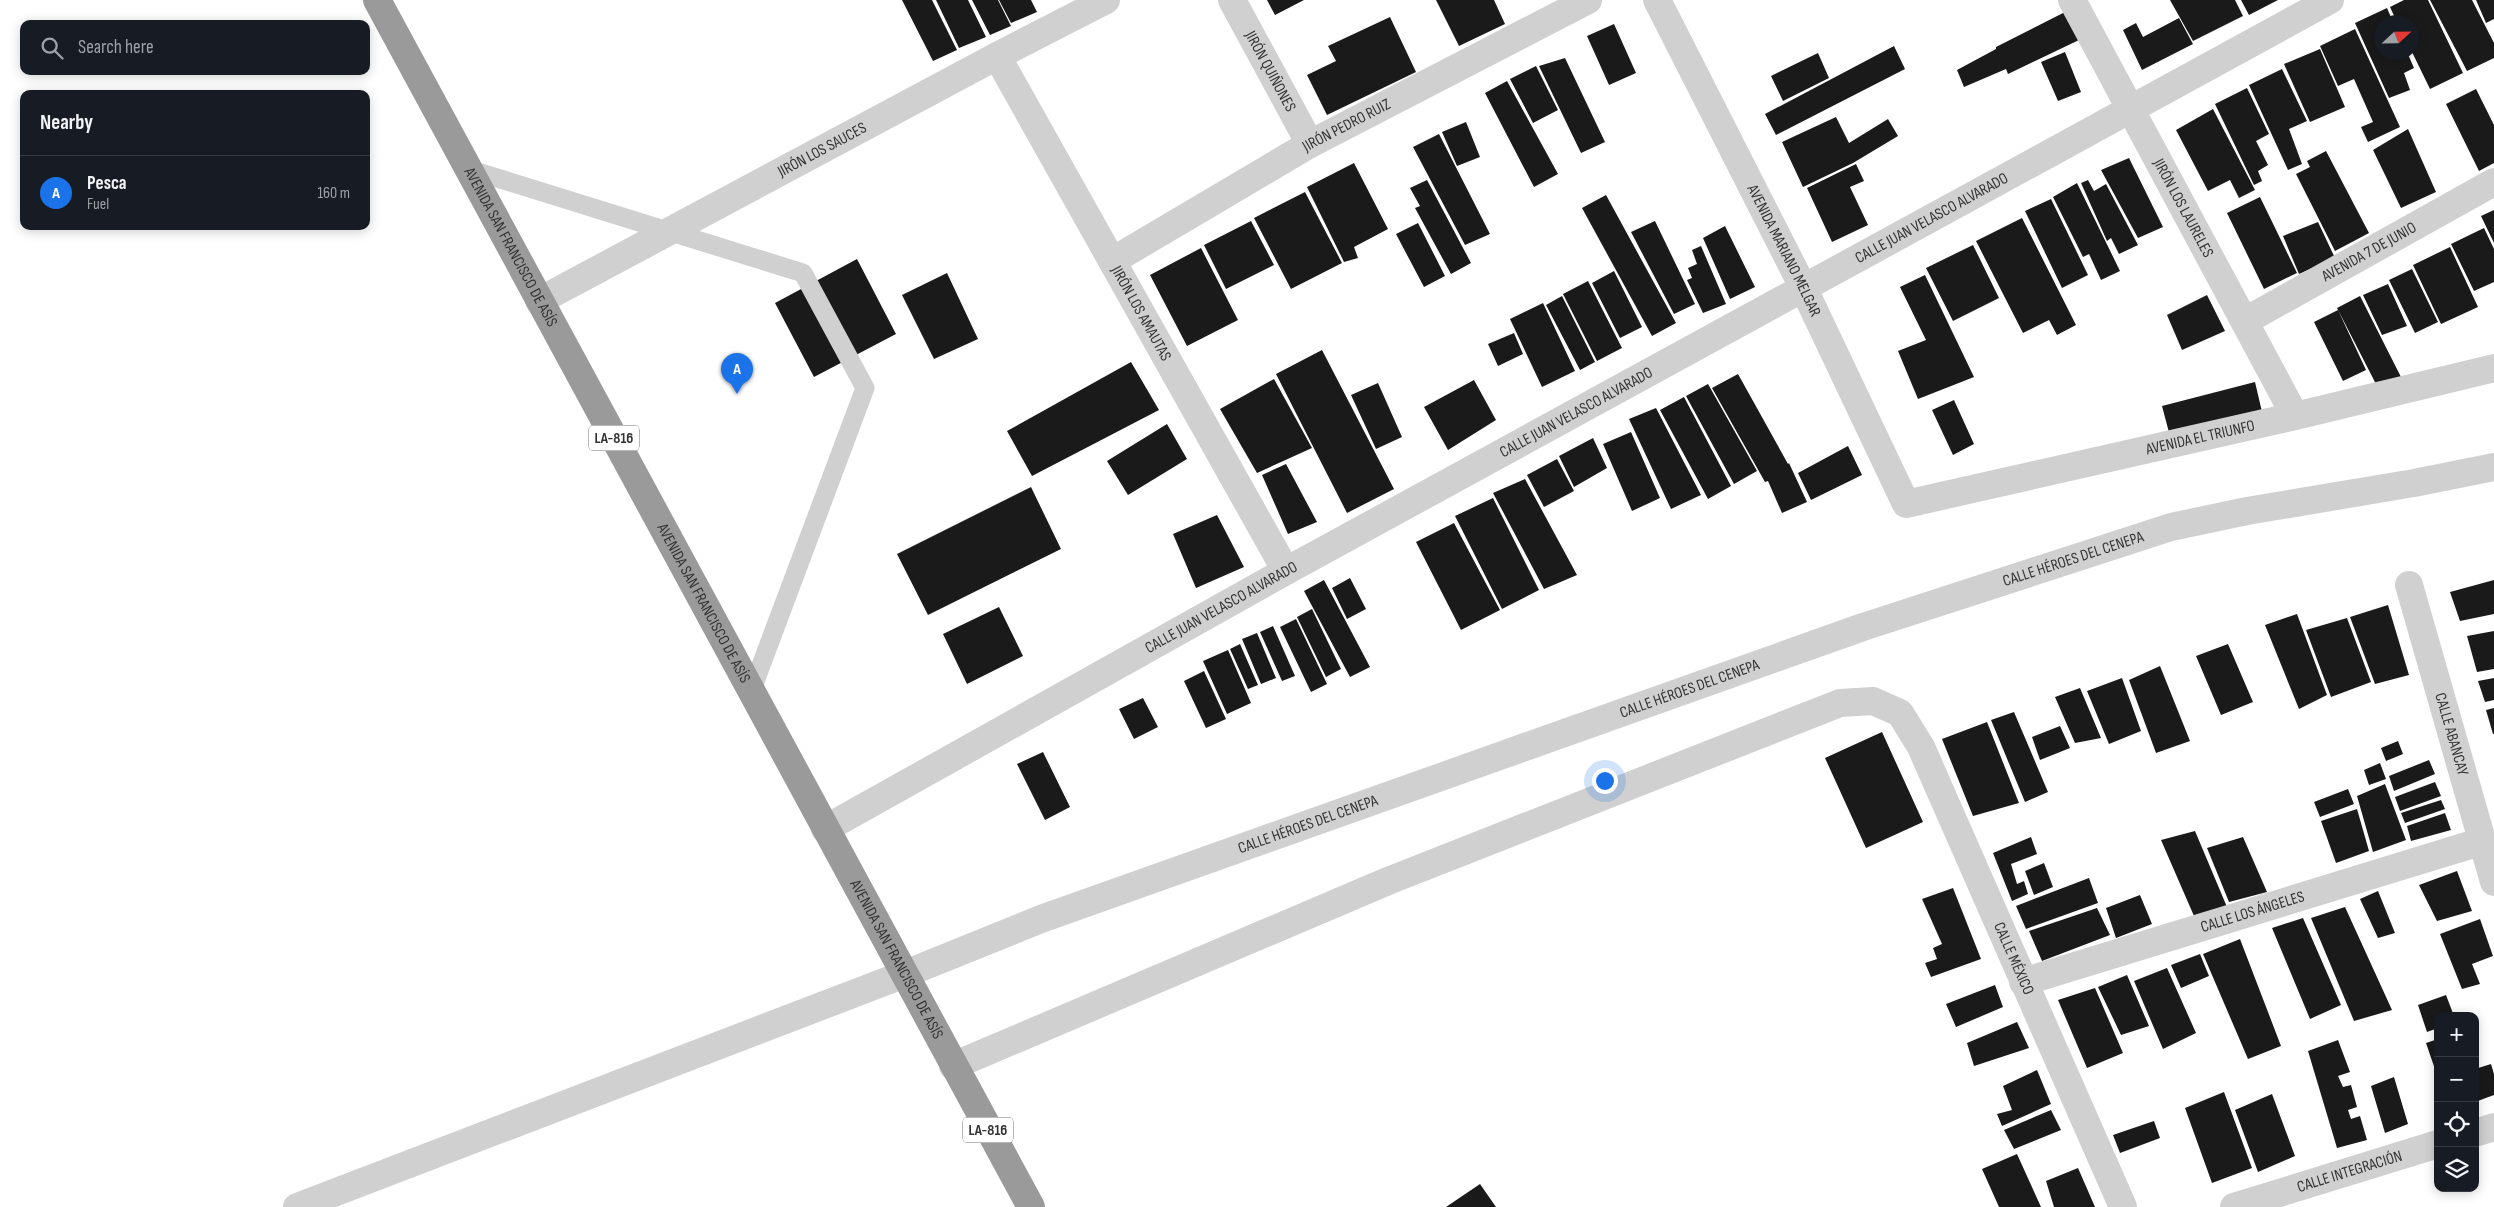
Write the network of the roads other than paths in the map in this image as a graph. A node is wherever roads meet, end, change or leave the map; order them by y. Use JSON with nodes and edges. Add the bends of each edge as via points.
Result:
{"nodes":[{"id":1,"x":377,"y":0,"type":"edge"},
{"id":2,"x":1106,"y":0,"type":"edge"},
{"id":3,"x":1232,"y":0,"type":"edge"},
{"id":4,"x":1588,"y":0,"type":"edge"},
{"id":5,"x":1657,"y":0,"type":"edge"},
{"id":6,"x":2072,"y":0,"type":"edge"},
{"id":7,"x":2330,"y":0,"type":"edge"},
{"id":8,"x":997,"y":56,"type":"junction"},
{"id":9,"x":2132,"y":109,"type":"junction"},
{"id":10,"x":1310,"y":144,"type":"junction"},
{"id":11,"x":468,"y":169,"type":"junction"},
{"id":12,"x":2494,"y":182,"type":"edge"},
{"id":13,"x":669,"y":231,"type":"junction"},
{"id":14,"x":1112,"y":261,"type":"junction"},
{"id":15,"x":1803,"y":287,"type":"junction"},
{"id":16,"x":540,"y":301,"type":"junction"},
{"id":17,"x":2245,"y":321,"type":"junction"},
{"id":18,"x":2494,"y":368,"type":"edge"},
{"id":19,"x":2295,"y":416,"type":"junction"},
{"id":20,"x":2494,"y":467,"type":"edge"},
{"id":21,"x":1906,"y":504,"type":"joint"},
{"id":22,"x":1286,"y":571,"type":"junction"},
{"id":23,"x":2409,"y":585,"type":"dead end"},
{"id":24,"x":751,"y":692,"type":"junction"},
{"id":25,"x":826,"y":829,"type":"junction"},
{"id":26,"x":2483,"y":842,"type":"junction"},
{"id":27,"x":2494,"y":882,"type":"edge"},
{"id":28,"x":908,"y":980,"type":"junction"},
{"id":29,"x":2023,"y":982,"type":"junction"},
{"id":30,"x":950,"y":1059,"type":"junction"},
{"id":31,"x":2494,"y":1127,"type":"edge"},
{"id":32,"x":2479,"y":1132,"type":"edge"},
{"id":33,"x":2434,"y":1145,"type":"edge"},
{"id":34,"x":297,"y":1207,"type":"edge"},
{"id":35,"x":1031,"y":1207,"type":"edge"},
{"id":36,"x":2123,"y":1207,"type":"edge"},
{"id":37,"x":2234,"y":1207,"type":"edge"}],
"edges":[{"from":1,"to":11,"type":"highway","name":"AVENIDA SAN FRANCISCO DE ASÍS","number":"LA-816"},
{"from":2,"to":8,"type":"street","name":"JIRÓN LOS SAUCES"},
{"from":3,"to":10,"type":"street","name":"JIRÓN QUIÑONES"},
{"from":4,"to":10,"type":"street","name":"JIRÓN PEDRO RUIZ"},
{"from":5,"to":15,"type":"street","name":"AVENIDA MARIANO MELGAR"},
{"from":6,"to":9,"type":"street","name":"JIRÓN LOS LAURELES"},
{"from":7,"to":9,"type":"street","name":"CALLE JUAN VELASCO ALVARADO"},
{"from":8,"to":13,"type":"street","name":"JIRÓN LOS SAUCES"},
{"from":8,"to":14,"type":"street","name":"JIRÓN LOS AMAUTAS"},
{"from":9,"to":15,"type":"street","name":"CALLE JUAN VELASCO ALVARADO"},
{"from":9,"to":17,"type":"street","name":"JIRÓN LOS LAURELES"},
{"from":10,"to":14,"type":"street","name":"JIRÓN PEDRO RUIZ"},
{"from":11,"to":13,"type":"lane"},
{"from":11,"to":16,"type":"highway","name":"AVENIDA SAN FRANCISCO DE ASÍS","number":"LA-816"},
{"from":12,"to":17,"type":"street","name":"AVENIDA 7 DE JUNIO"},
{"from":13,"to":16,"type":"street","name":"JIRÓN LOS SAUCES"},
{"from":13,"to":24,"type":"lane","via":[[803,273],[865,388]]},
{"from":14,"to":22,"type":"street","name":"JIRÓN LOS AMAUTAS"},
{"from":15,"to":21,"type":"street","name":"AVENIDA MARIANO MELGAR"},
{"from":15,"to":22,"type":"street","name":"CALLE JUAN VELASCO ALVARADO"},
{"from":16,"to":24,"type":"highway","name":"AVENIDA SAN FRANCISCO DE ASÍS","number":"LA-816"},
{"from":17,"to":19,"type":"street","name":"JIRÓN LOS LAURELES"},
{"from":18,"to":19,"type":"street","name":"AVENIDA EL TRIUNFO"},
{"from":19,"to":21,"type":"street","name":"AVENIDA EL TRIUNFO"},
{"from":20,"to":28,"type":"street","name":"CALLE HÉROES DEL CENEPA","via":[[2171,527],[1835,637],[1041,918]]},
{"from":22,"to":25,"type":"street","name":"CALLE JUAN VELASCO ALVARADO"},
{"from":23,"to":26,"type":"street","name":"CALLE ABANCAY"},
{"from":24,"to":25,"type":"highway","name":"AVENIDA SAN FRANCISCO DE ASÍS","number":"LA-816"},
{"from":25,"to":28,"type":"highway","name":"AVENIDA SAN FRANCISCO DE ASÍS","number":"LA-816"},
{"from":26,"to":27,"type":"street","name":"CALLE ABANCAY"},
{"from":26,"to":29,"type":"street","name":"CALLE LOS ÁNGELES"},
{"from":28,"to":30,"type":"highway","name":"AVENIDA SAN FRANCISCO DE ASÍS","number":"LA-816"},
{"from":28,"to":34,"type":"street","name":"CALLE HÉROES DEL CENEPA"},
{"from":29,"to":30,"type":"street","name":"CALLE MÉXICO","via":[[1921,746],[1900,713],[1873,701],[1840,703],[1388,881]]},
{"from":29,"to":36,"type":"street","name":"CALLE MÉXICO"},
{"from":30,"to":35,"type":"highway","name":"AVENIDA SAN FRANCISCO DE ASÍS","number":"LA-816"},
{"from":31,"to":32,"type":"street"},
{"from":33,"to":37,"type":"street","name":"CALLE INTEGRACIÓN"}]}
